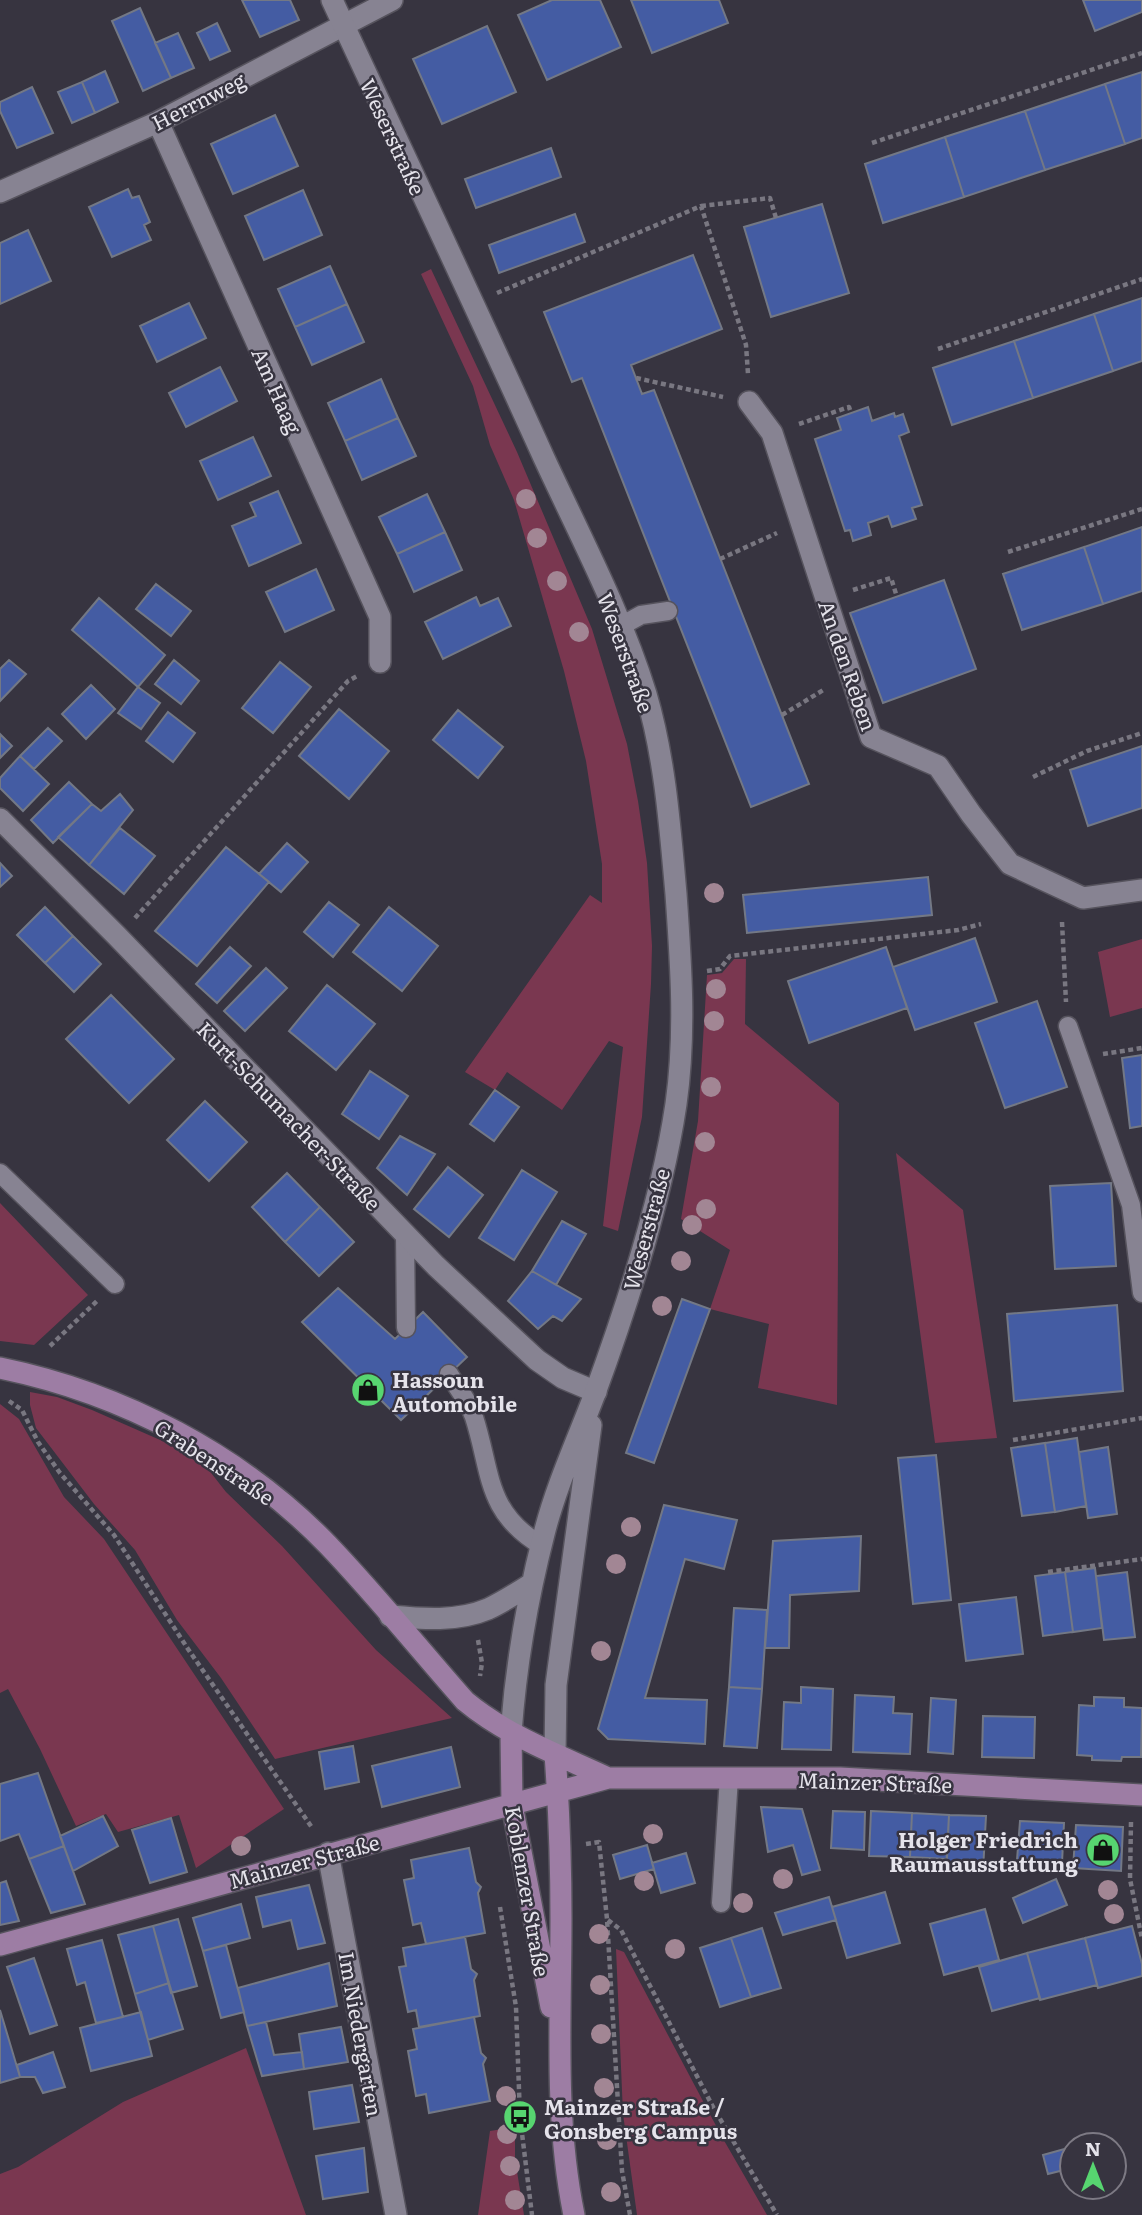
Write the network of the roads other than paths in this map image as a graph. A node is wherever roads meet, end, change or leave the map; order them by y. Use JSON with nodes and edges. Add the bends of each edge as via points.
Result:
{"nodes":[{"id":1,"x":332,"y":0,"type":"edge"},
{"id":2,"x":391,"y":0,"type":"edge"},
{"id":3,"x":344,"y":25,"type":"junction"},
{"id":4,"x":158,"y":122,"type":"junction"},
{"id":5,"x":0,"y":192,"type":"edge"},
{"id":6,"x":749,"y":402,"type":"road end"},
{"id":7,"x":668,"y":611,"type":"dead end"},
{"id":8,"x":621,"y":626,"type":"junction"},
{"id":9,"x":380,"y":662,"type":"road end"},
{"id":10,"x":0,"y":819,"type":"edge"},
{"id":11,"x":1142,"y":890,"type":"edge"},
{"id":12,"x":1068,"y":1026,"type":"road end"},
{"id":13,"x":0,"y":1173,"type":"edge"},
{"id":14,"x":405,"y":1234,"type":"junction"},
{"id":15,"x":115,"y":1284,"type":"road end"},
{"id":16,"x":1142,"y":1293,"type":"edge"},
{"id":17,"x":406,"y":1328,"type":"dead end"},
{"id":18,"x":0,"y":1368,"type":"edge"},
{"id":19,"x":449,"y":1374,"type":"dead end"},
{"id":20,"x":596,"y":1392,"type":"junction"},
{"id":21,"x":542,"y":1546,"type":"junction"},
{"id":22,"x":531,"y":1584,"type":"junction"},
{"id":23,"x":390,"y":1616,"type":"junction"},
{"id":24,"x":510,"y":1732,"type":"junction"},
{"id":25,"x":555,"y":1754,"type":"junction"},
{"id":26,"x":729,"y":1777,"type":"junction"},
{"id":27,"x":608,"y":1778,"type":"junction"},
{"id":28,"x":557,"y":1792,"type":"junction"},
{"id":29,"x":1137,"y":1795,"type":"edge"},
{"id":30,"x":512,"y":1805,"type":"junction"},
{"id":31,"x":328,"y":1853,"type":"junction"},
{"id":32,"x":721,"y":1903,"type":"dead end"},
{"id":33,"x":0,"y":1945,"type":"edge"},
{"id":34,"x":559,"y":2048,"type":"junction"},
{"id":35,"x":396,"y":2215,"type":"edge"},
{"id":36,"x":574,"y":2215,"type":"edge"}],
"edges":[{"from":1,"to":3,"type":"street","name":"Weserstraße"},
{"from":2,"to":3,"type":"street","name":"Herrnweg"},
{"from":3,"to":4,"type":"street","name":"Herrnweg"},
{"from":3,"to":8,"type":"street","name":"Weserstraße"},
{"from":4,"to":5,"type":"street","name":"Herrnweg"},
{"from":4,"to":9,"type":"street","name":"Am Haag","via":[[380,617]]},
{"from":6,"to":11,"type":"street","name":"An den Reben","via":[[772,433],[871,737],[938,766],[1010,864],[1083,898]]},
{"from":7,"to":8,"type":"lane","via":[[641,615]]},
{"from":8,"to":20,"type":"street","name":"Weserstraße","via":[[646,696],[661,762],[684,993],[676,1103],[656,1203]]},
{"from":10,"to":14,"type":"street","name":"Kurt-Schumacher-Straße"},
{"from":12,"to":16,"type":"lane","via":[[1131,1205]]},
{"from":13,"to":15,"type":"lane"},
{"from":14,"to":17,"type":"lane"},
{"from":14,"to":20,"type":"street","name":"Kurt-Schumacher-Straße","via":[[537,1360]]},
{"from":18,"to":23,"type":"main road","name":"Grabenstraße","via":[[36,1375],[134,1411],[239,1471],[327,1545]]},
{"from":19,"to":21,"type":"lane","via":[[473,1414],[499,1506],[521,1534]]},
{"from":20,"to":21,"type":"street","name":"Weserstraße"},
{"from":20,"to":25,"type":"street","name":"Weserstraße","via":[[556,1685]]},
{"from":21,"to":22,"type":"street","name":"Weserstraße"},
{"from":22,"to":23,"type":"street","via":[[474,1614],[436,1619]]},
{"from":22,"to":24,"type":"street","name":"Weserstraße"},
{"from":23,"to":24,"type":"main road","name":"Grabenstraße","via":[[465,1701]]},
{"from":24,"to":25,"type":"main road","name":"Grabenstraße"},
{"from":24,"to":30,"type":"main road","name":"Koblenzer Straße"},
{"from":25,"to":27,"type":"main road","name":"Mainzer Straße"},
{"from":25,"to":28,"type":"main road","name":"Koblenzer Straße"},
{"from":26,"to":27,"type":"main road","name":"Mainzer Straße"},
{"from":26,"to":29,"type":"main road","name":"Mainzer Straße","via":[[854,1778]]},
{"from":26,"to":32,"type":"lane"},
{"from":27,"to":28,"type":"main road","name":"Mainzer Straße"},
{"from":28,"to":30,"type":"main road","name":"Mainzer Straße"},
{"from":28,"to":34,"type":"main road","name":"Koblenzer Straße","via":[[561,1847]]},
{"from":30,"to":31,"type":"main road","name":"Mainzer Straße"},
{"from":30,"to":34,"type":"main road","name":"Koblenzer Straße"},
{"from":31,"to":33,"type":"main road","name":"Mainzer Straße"},
{"from":31,"to":35,"type":"street","name":"Im Niedergarten"},
{"from":34,"to":36,"type":"main road","name":"Koblenzer Straße"}]}
